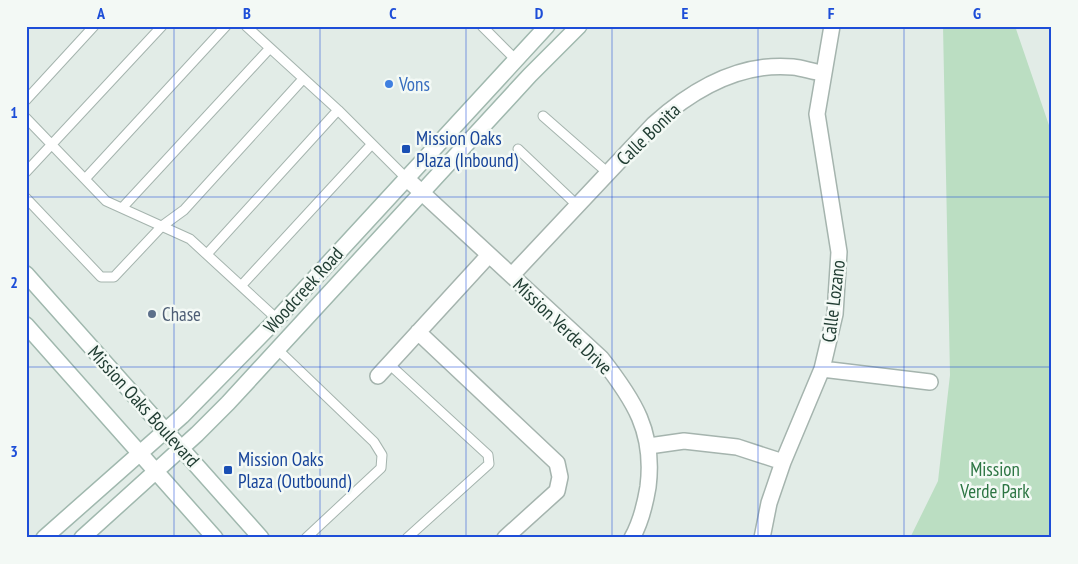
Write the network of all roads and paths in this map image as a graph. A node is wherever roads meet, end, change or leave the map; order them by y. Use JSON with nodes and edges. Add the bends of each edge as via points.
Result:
{"nodes":[{"id":1,"x":94,"y":26,"type":"edge"},
{"id":2,"x":162,"y":26,"type":"edge"},
{"id":3,"x":226,"y":26,"type":"edge"},
{"id":4,"x":246,"y":26,"type":"edge"},
{"id":5,"x":482,"y":26,"type":"edge"},
{"id":6,"x":547,"y":26,"type":"edge"},
{"id":7,"x":579,"y":26,"type":"edge"},
{"id":8,"x":832,"y":26,"type":"edge"},
{"id":9,"x":270,"y":48,"type":"junction"},
{"id":10,"x":515,"y":59,"type":"junction"},
{"id":11,"x":823,"y":73,"type":"junction"},
{"id":12,"x":303,"y":78,"type":"junction"},
{"id":13,"x":26,"y":100,"type":"edge"},
{"id":14,"x":338,"y":110,"type":"junction"},
{"id":15,"x":544,"y":116,"type":"dead end"},
{"id":16,"x":26,"y":118,"type":"edge"},
{"id":17,"x":53,"y":144,"type":"junction"},
{"id":18,"x":371,"y":144,"type":"junction"},
{"id":19,"x":518,"y":149,"type":"dead end"},
{"id":20,"x":26,"y":172,"type":"edge"},
{"id":21,"x":608,"y":173,"type":"junction"},
{"id":22,"x":406,"y":178,"type":"junction"},
{"id":23,"x":86,"y":179,"type":"junction"},
{"id":24,"x":421,"y":192,"type":"junction"},
{"id":25,"x":26,"y":198,"type":"edge"},
{"id":26,"x":578,"y":206,"type":"junction"},
{"id":27,"x":122,"y":208,"type":"junction"},
{"id":28,"x":162,"y":226,"type":"junction"},
{"id":29,"x":206,"y":254,"type":"junction"},
{"id":30,"x":489,"y":255,"type":"junction"},
{"id":31,"x":26,"y":274,"type":"edge"},
{"id":32,"x":512,"y":275,"type":"junction"},
{"id":33,"x":241,"y":286,"type":"junction"},
{"id":34,"x":277,"y":319,"type":"junction"},
{"id":35,"x":26,"y":325,"type":"edge"},
{"id":36,"x":418,"y":332,"type":"junction"},
{"id":37,"x":278,"y":350,"type":"junction"},
{"id":38,"x":389,"y":364,"type":"junction"},
{"id":39,"x":822,"y":369,"type":"junction"},
{"id":40,"x":378,"y":376,"type":"dead end"},
{"id":41,"x":930,"y":382,"type":"dead end"},
{"id":42,"x":166,"y":431,"type":"junction"},
{"id":43,"x":649,"y":446,"type":"junction"},
{"id":44,"x":181,"y":448,"type":"junction"},
{"id":45,"x":141,"y":454,"type":"junction"},
{"id":46,"x":783,"y":462,"type":"junction"},
{"id":47,"x":156,"y":471,"type":"junction"},
{"id":48,"x":44,"y":538,"type":"edge"},
{"id":49,"x":82,"y":538,"type":"edge"},
{"id":50,"x":215,"y":538,"type":"edge"},
{"id":51,"x":261,"y":538,"type":"edge"},
{"id":52,"x":306,"y":538,"type":"edge"},
{"id":53,"x":407,"y":538,"type":"edge"},
{"id":54,"x":505,"y":538,"type":"edge"},
{"id":55,"x":632,"y":538,"type":"edge"},
{"id":56,"x":762,"y":538,"type":"edge"}],
"edges":[{"from":1,"to":13,"type":"lane"},
{"from":2,"to":17,"type":"lane"},
{"from":3,"to":23,"type":"lane"},
{"from":4,"to":9,"type":"lane"},
{"from":5,"to":10,"type":"lane"},
{"from":6,"to":10,"type":"street","name":"Woodcreek Road"},
{"from":7,"to":24,"type":"street","name":"Woodcreek Road"},
{"from":8,"to":11,"type":"street","name":"Calle Lozano"},
{"from":9,"to":12,"type":"lane"},
{"from":9,"to":27,"type":"lane"},
{"from":10,"to":22,"type":"street","name":"Woodcreek Road"},
{"from":11,"to":21,"type":"street","name":"Calle Bonita","via":[[793,67],[762,68],[716,81],[680,102],[654,124]]},
{"from":11,"to":39,"type":"street","name":"Calle Lozano","via":[[817,114],[839,252],[835,314]]},
{"from":12,"to":14,"type":"lane"},
{"from":12,"to":28,"type":"lane","via":[[184,210]]},
{"from":14,"to":18,"type":"lane"},
{"from":14,"to":29,"type":"lane"},
{"from":15,"to":21,"type":"lane"},
{"from":16,"to":17,"type":"lane"},
{"from":17,"to":20,"type":"lane"},
{"from":17,"to":23,"type":"lane"},
{"from":18,"to":22,"type":"lane"},
{"from":18,"to":33,"type":"lane"},
{"from":19,"to":26,"type":"lane"},
{"from":21,"to":26,"type":"street","name":"Calle Bonita"},
{"from":22,"to":24,"type":"street","name":"Mission Verde Drive"},
{"from":22,"to":34,"type":"street","name":"Woodcreek Road"},
{"from":23,"to":27,"type":"lane","via":[[106,201]]},
{"from":24,"to":30,"type":"street","name":"Mission Verde Drive"},
{"from":24,"to":37,"type":"street","name":"Woodcreek Road"},
{"from":25,"to":28,"type":"lane","via":[[101,277],[114,278]]},
{"from":26,"to":32,"type":"street","name":"Calle Bonita"},
{"from":27,"to":28,"type":"lane"},
{"from":28,"to":29,"type":"lane","via":[[190,239]]},
{"from":29,"to":33,"type":"lane"},
{"from":30,"to":32,"type":"street","name":"Mission Verde Drive"},
{"from":30,"to":36,"type":"street"},
{"from":31,"to":42,"type":"street","name":"Mission Oaks Boulevard"},
{"from":32,"to":43,"type":"street","name":"Mission Verde Drive","via":[[601,358],[632,403]]},
{"from":33,"to":34,"type":"lane"},
{"from":34,"to":42,"type":"street","name":"Woodcreek Road"},
{"from":35,"to":45,"type":"street","name":"Mission Oaks Boulevard"},
{"from":36,"to":38,"type":"street"},
{"from":36,"to":54,"type":"street","via":[[557,463],[560,477],[557,491]]},
{"from":37,"to":44,"type":"street","name":"Woodcreek Road"},
{"from":37,"to":52,"type":"lane","via":[[374,442],[382,455],[381,468]]},
{"from":38,"to":40,"type":"street"},
{"from":38,"to":53,"type":"lane","via":[[488,455],[489,464]]},
{"from":39,"to":41,"type":"street"},
{"from":39,"to":46,"type":"street","name":"Calle Lozano"},
{"from":42,"to":44,"type":"street","name":"Mission Oaks Boulevard"},
{"from":42,"to":45,"type":"street","name":"Woodcreek Road"},
{"from":43,"to":46,"type":"street","via":[[684,441],[736,447]]},
{"from":43,"to":55,"type":"street","name":"Mission Verde Drive","via":[[646,502]]},
{"from":44,"to":47,"type":"street","name":"Woodcreek Road"},
{"from":44,"to":51,"type":"street","name":"Mission Oaks Boulevard"},
{"from":45,"to":47,"type":"street","name":"Mission Oaks Boulevard"},
{"from":45,"to":48,"type":"street","name":"Woodcreek Road"},
{"from":46,"to":56,"type":"street","name":"Calle Lozano","via":[[769,503]]},
{"from":47,"to":49,"type":"street","name":"Woodcreek Road"},
{"from":47,"to":50,"type":"street","name":"Mission Oaks Boulevard"}]}
